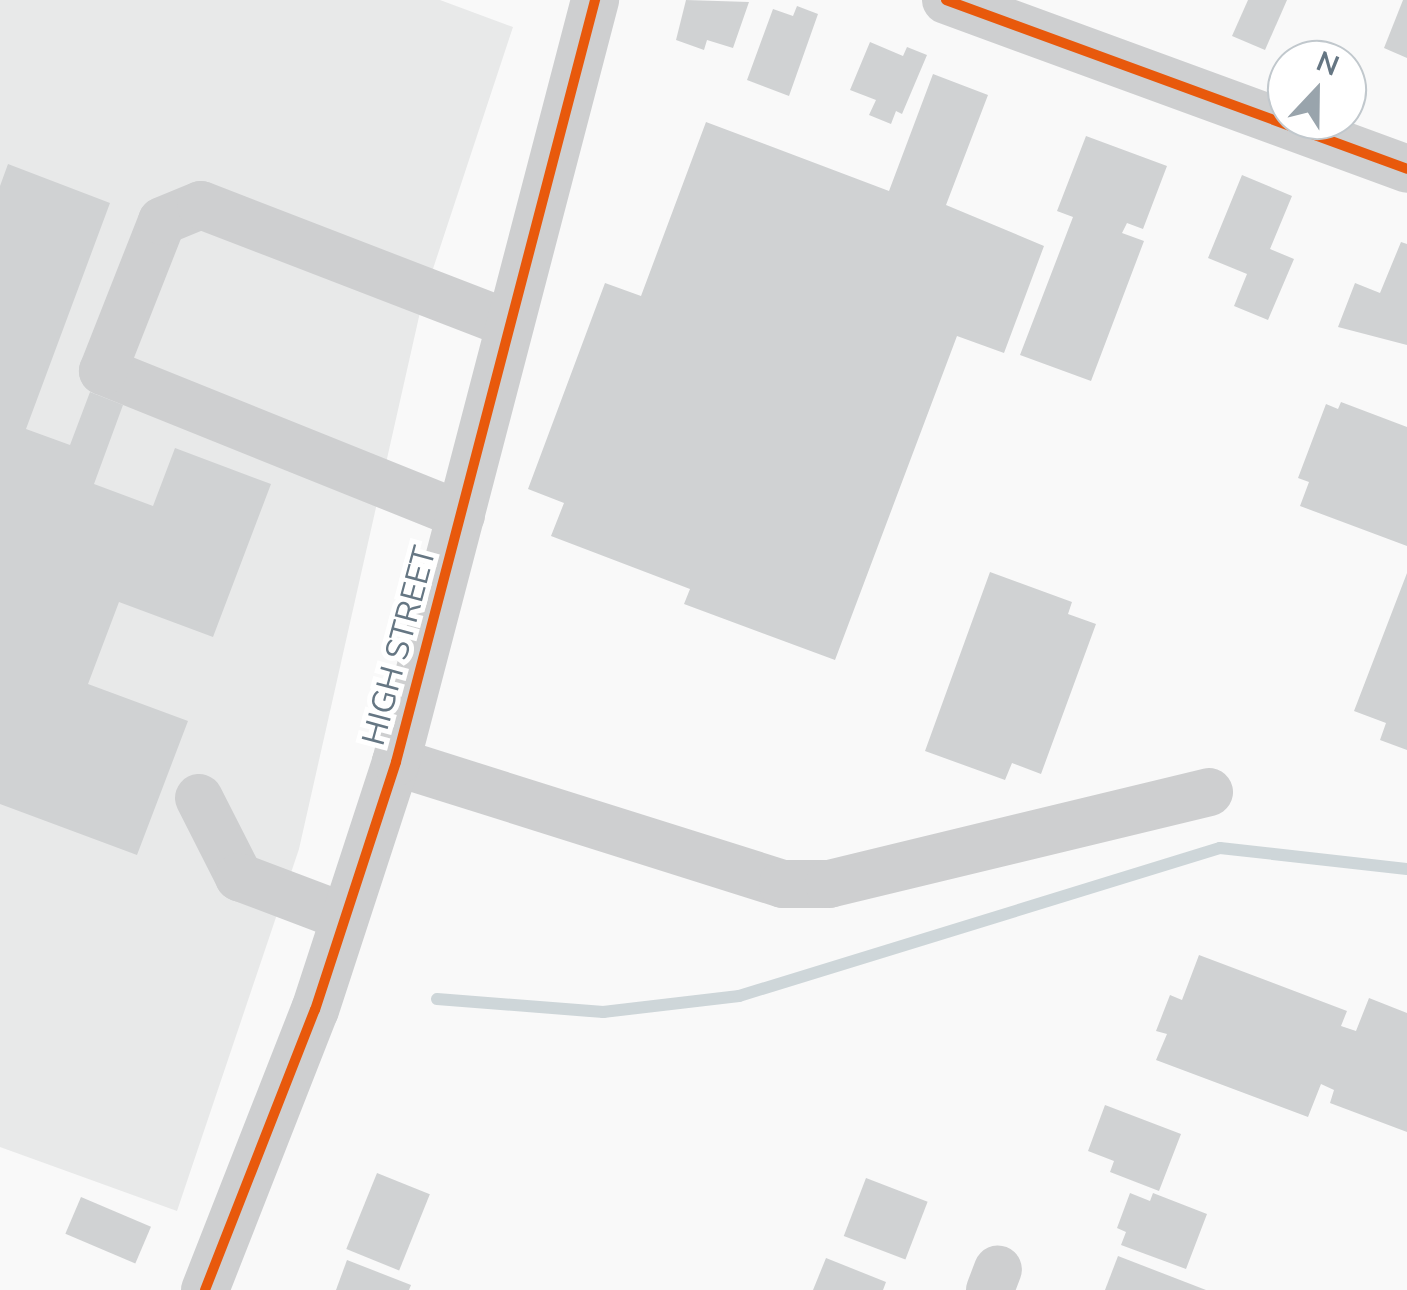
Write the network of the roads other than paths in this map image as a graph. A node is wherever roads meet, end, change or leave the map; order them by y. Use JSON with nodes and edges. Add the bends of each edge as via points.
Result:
{"nodes":[{"id":1,"x":595,"y":0,"type":"edge"},
{"id":2,"x":946,"y":0,"type":"edge"},
{"id":3,"x":1407,"y":169,"type":"edge"},
{"id":4,"x":510,"y":324,"type":"junction"},
{"id":5,"x":461,"y":515,"type":"junction"},
{"id":6,"x":396,"y":762,"type":"junction"},
{"id":7,"x":1208,"y":792,"type":"dead end"},
{"id":8,"x":199,"y":798,"type":"dead end"},
{"id":9,"x":345,"y":918,"type":"junction"},
{"id":10,"x":205,"y":1290,"type":"edge"}],
"edges":[{"from":1,"to":4,"type":"street","name":"HIGH STREET"},
{"from":2,"to":3,"type":"street"},
{"from":4,"to":5,"type":"street","name":"HIGH STREET"},
{"from":4,"to":5,"type":"street","via":[[201,206],[162,221],[103,371]]},
{"from":5,"to":6,"type":"street","name":"HIGH STREET"},
{"from":6,"to":7,"type":"street","via":[[783,884],[829,884]]},
{"from":6,"to":9,"type":"street","name":"HIGH STREET"},
{"from":8,"to":9,"type":"street","via":[[238,876]]},
{"from":9,"to":10,"type":"street","name":"HIGH STREET"}]}
